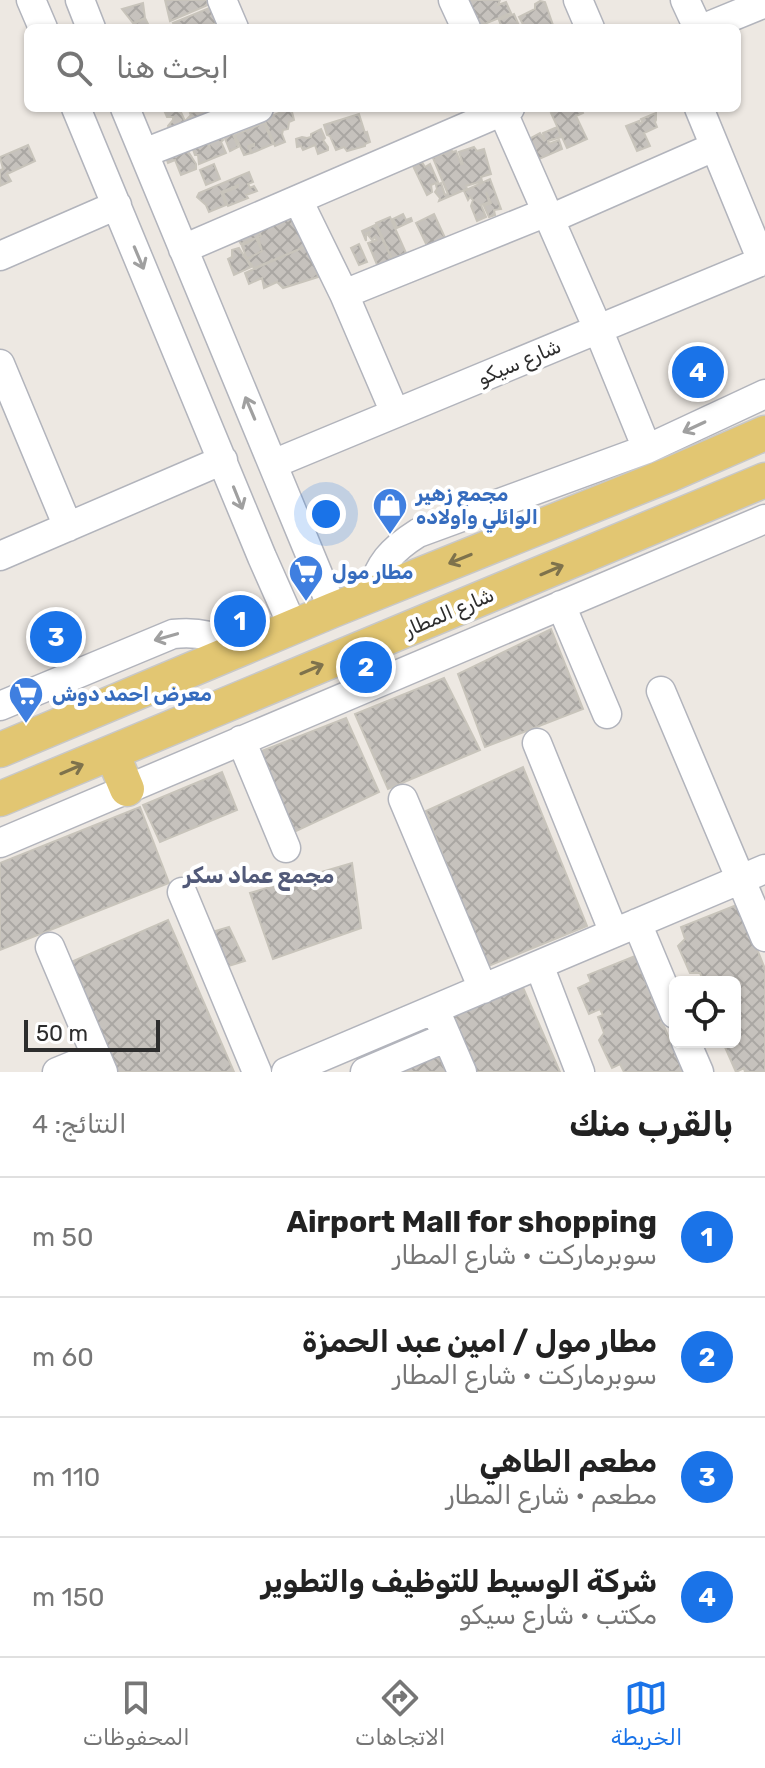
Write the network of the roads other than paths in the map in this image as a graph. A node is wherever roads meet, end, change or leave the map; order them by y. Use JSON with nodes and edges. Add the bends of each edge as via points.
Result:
{"nodes":[{"id":1,"x":31,"y":0,"type":"edge"},
{"id":2,"x":80,"y":0,"type":"edge"},
{"id":3,"x":578,"y":0,"type":"edge"},
{"id":4,"x":685,"y":0,"type":"edge"},
{"id":5,"x":224,"y":1,"type":"edge"},
{"id":6,"x":765,"y":3,"type":"edge"},
{"id":7,"x":41,"y":24,"type":"edge"},
{"id":8,"x":89,"y":24,"type":"edge"},
{"id":9,"x":233,"y":24,"type":"edge"},
{"id":10,"x":588,"y":24,"type":"edge"},
{"id":11,"x":699,"y":24,"type":"edge"},
{"id":12,"x":711,"y":24,"type":"edge"},
{"id":13,"x":78,"y":112,"type":"edge"},
{"id":14,"x":127,"y":112,"type":"edge"},
{"id":15,"x":249,"y":112,"type":"edge"},
{"id":16,"x":497,"y":112,"type":"edge"},
{"id":17,"x":505,"y":112,"type":"edge"},
{"id":18,"x":701,"y":112,"type":"edge"},
{"id":19,"x":714,"y":147,"type":"junction"},
{"id":20,"x":144,"y":153,"type":"junction"},
{"id":21,"x":298,"y":200,"type":"junction"},
{"id":22,"x":117,"y":205,"type":"junction"},
{"id":23,"x":548,"y":216,"type":"junction"},
{"id":24,"x":183,"y":249,"type":"junction"},
{"id":25,"x":0,"y":256,"type":"edge"},
{"id":26,"x":763,"y":261,"type":"edge"},
{"id":27,"x":344,"y":294,"type":"junction"},
{"id":28,"x":598,"y":329,"type":"junction"},
{"id":29,"x":0,"y":364,"type":"edge"},
{"id":30,"x":765,"y":394,"type":"edge"},
{"id":31,"x":395,"y":413,"type":"junction"},
{"id":32,"x":765,"y":433,"type":"edge"},
{"id":33,"x":647,"y":449,"type":"junction"},
{"id":34,"x":223,"y":460,"type":"junction"},
{"id":35,"x":273,"y":464,"type":"junction"},
{"id":36,"x":671,"y":474,"type":"junction"},
{"id":37,"x":765,"y":480,"type":"edge"},
{"id":38,"x":608,"y":498,"type":"junction"},
{"id":39,"x":695,"y":511,"type":"junction"},
{"id":40,"x":765,"y":519,"type":"edge"},
{"id":41,"x":68,"y":527,"type":"junction"},
{"id":42,"x":625,"y":539,"type":"junction"},
{"id":43,"x":304,"y":541,"type":"junction"},
{"id":44,"x":0,"y":556,"type":"edge"},
{"id":45,"x":262,"y":557,"type":"junction"},
{"id":46,"x":370,"y":595,"type":"junction"},
{"id":47,"x":561,"y":605,"type":"junction"},
{"id":48,"x":333,"y":610,"type":"junction"},
{"id":49,"x":293,"y":627,"type":"junction"},
{"id":50,"x":240,"y":650,"type":"junction"},
{"id":51,"x":661,"y":691,"type":"dead end"},
{"id":52,"x":0,"y":706,"type":"edge"},
{"id":53,"x":607,"y":714,"type":"dead end"},
{"id":54,"x":241,"y":740,"type":"junction"},
{"id":55,"x":537,"y":743,"type":"dead end"},
{"id":56,"x":0,"y":750,"type":"edge"},
{"id":57,"x":112,"y":753,"type":"junction"},
{"id":58,"x":127,"y":789,"type":"junction"},
{"id":59,"x":0,"y":799,"type":"edge"},
{"id":60,"x":403,"y":799,"type":"dead end"},
{"id":61,"x":0,"y":843,"type":"edge"},
{"id":62,"x":286,"y":848,"type":"dead end"},
{"id":63,"x":753,"y":874,"type":"edge"},
{"id":64,"x":182,"y":892,"type":"dead end"},
{"id":65,"x":626,"y":928,"type":"junction"},
{"id":66,"x":765,"y":937,"type":"edge"},
{"id":67,"x":50,"y":947,"type":"dead end"},
{"id":68,"x":539,"y":965,"type":"junction"},
{"id":69,"x":483,"y":989,"type":"junction"},
{"id":70,"x":669,"y":1003,"type":"edge"},
{"id":71,"x":435,"y":1009,"type":"junction"},
{"id":72,"x":447,"y":1037,"type":"junction"},
{"id":73,"x":689,"y":1048,"type":"edge"},
{"id":74,"x":100,"y":1064,"type":"edge"},
{"id":75,"x":57,"y":1072,"type":"edge"},
{"id":76,"x":257,"y":1072,"type":"edge"},
{"id":77,"x":286,"y":1072,"type":"edge"},
{"id":78,"x":365,"y":1072,"type":"edge"},
{"id":79,"x":462,"y":1072,"type":"edge"},
{"id":80,"x":580,"y":1072,"type":"edge"},
{"id":81,"x":699,"y":1072,"type":"edge"}],
"edges":[{"from":1,"to":7,"type":"street"},
{"from":2,"to":8,"type":"street"},
{"from":3,"to":10,"type":"street"},
{"from":4,"to":11,"type":"street"},
{"from":5,"to":9,"type":"street"},
{"from":6,"to":12,"type":"street"},
{"from":13,"to":22,"type":"street"},
{"from":14,"to":20,"type":"street"},
{"from":15,"to":20,"type":"street"},
{"from":16,"to":21,"type":"street"},
{"from":17,"to":23,"type":"street"},
{"from":18,"to":19,"type":"street"},
{"from":19,"to":23,"type":"street"},
{"from":19,"to":26,"type":"street"},
{"from":20,"to":24,"type":"street"},
{"from":21,"to":24,"type":"street"},
{"from":21,"to":27,"type":"street"},
{"from":22,"to":25,"type":"street"},
{"from":22,"to":34,"type":"street","one_way":true},
{"from":23,"to":27,"type":"street"},
{"from":23,"to":28,"type":"street"},
{"from":35,"to":24,"type":"street","one_way":true},
{"from":26,"to":28,"type":"street","name":"شارع سيكو"},
{"from":27,"to":31,"type":"street"},
{"from":28,"to":31,"type":"street","name":"شارع سيكو"},
{"from":28,"to":33,"type":"street"},
{"from":29,"to":41,"type":"street"},
{"from":30,"to":33,"type":"street","one_way":true},
{"from":31,"to":35,"type":"street","name":"شارع سيكو"},
{"from":32,"to":36,"type":"main road"},
{"from":33,"to":46,"type":"street","via":[[418,533],[387,558]]},
{"from":34,"to":41,"type":"street"},
{"from":34,"to":45,"type":"street","one_way":true},
{"from":35,"to":43,"type":"street"},
{"from":36,"to":38,"type":"main road"},
{"from":36,"to":39,"type":"main road","via":[[676,501]]},
{"from":37,"to":39,"type":"main road","name":"شارع المطار"},
{"from":38,"to":42,"type":"main road","via":[[625,515]]},
{"from":38,"to":46,"type":"main road","one_way":true},
{"from":39,"to":42,"type":"main road","name":"شارع المطار"},
{"from":40,"to":47,"type":"street"},
{"from":41,"to":44,"type":"street"},
{"from":57,"to":42,"type":"main road","name":"شارع المطار","one_way":true},
{"from":43,"to":45,"type":"street","via":[[303,556],[293,567],[278,570]]},
{"from":43,"to":48,"type":"street"},
{"from":45,"to":49,"type":"street"},
{"from":46,"to":48,"type":"main road"},
{"from":47,"to":53,"type":"street"},
{"from":47,"to":54,"type":"street"},
{"from":48,"to":49,"type":"main road"},
{"from":49,"to":50,"type":"main road"},
{"from":50,"to":52,"type":"street","one_way":true,"via":[[201,633],[173,634]]},
{"from":50,"to":56,"type":"main road"},
{"from":51,"to":63,"type":"street"},
{"from":54,"to":58,"type":"street"},
{"from":54,"to":62,"type":"street"},
{"from":55,"to":65,"type":"street"},
{"from":57,"to":58,"type":"main road"},
{"from":59,"to":57,"type":"main road","name":"شارع المطار","one_way":true},
{"from":58,"to":61,"type":"street"},
{"from":60,"to":69,"type":"street"},
{"from":63,"to":65,"type":"street"},
{"from":63,"to":66,"type":"street"},
{"from":64,"to":76,"type":"street"},
{"from":65,"to":68,"type":"street"},
{"from":65,"to":70,"type":"street"},
{"from":67,"to":74,"type":"street"},
{"from":68,"to":69,"type":"street"},
{"from":68,"to":80,"type":"street"},
{"from":69,"to":71,"type":"street"},
{"from":71,"to":72,"type":"street"},
{"from":71,"to":77,"type":"street"},
{"from":72,"to":78,"type":"street"},
{"from":72,"to":79,"type":"street"},
{"from":73,"to":81,"type":"street"},
{"from":74,"to":75,"type":"street"}]}
